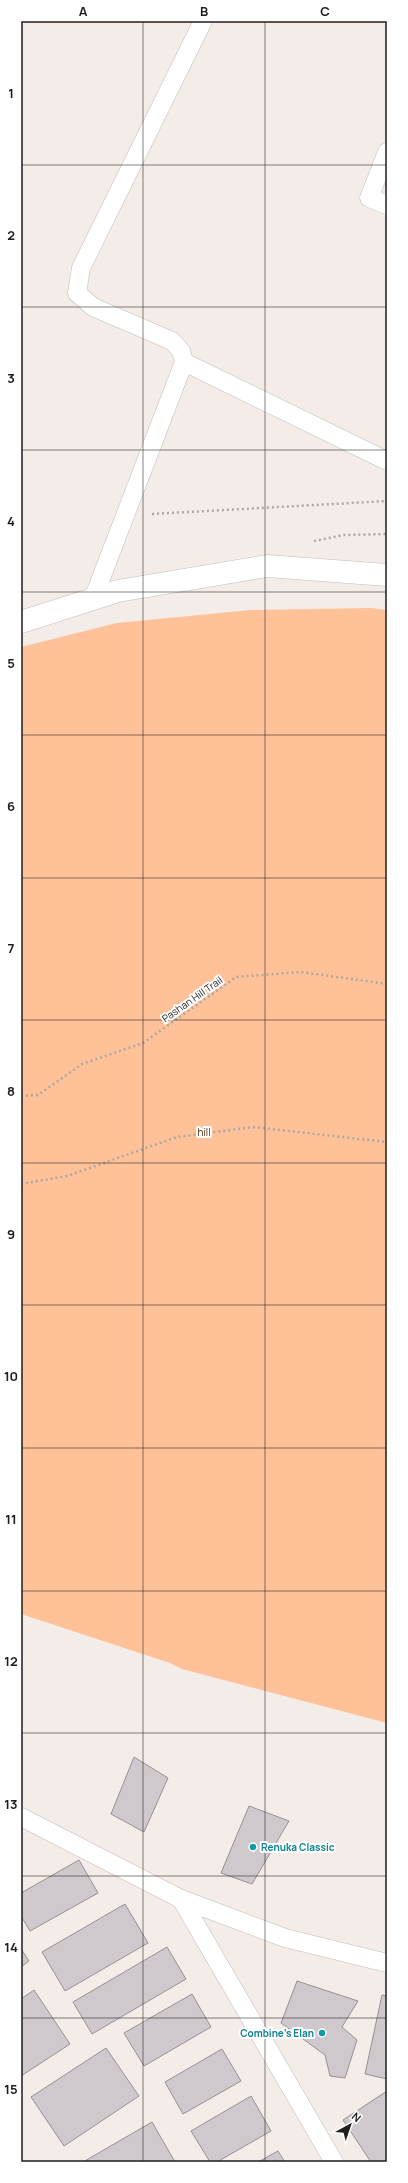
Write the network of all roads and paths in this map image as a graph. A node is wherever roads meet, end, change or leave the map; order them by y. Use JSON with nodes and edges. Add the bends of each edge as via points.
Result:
{"nodes":[{"id":1,"x":203,"y":21,"type":"edge"},
{"id":2,"x":387,"y":152,"type":"edge"},
{"id":3,"x":387,"y":205,"type":"edge"},
{"id":4,"x":184,"y":362,"type":"junction"},
{"id":5,"x":387,"y":461,"type":"edge"},
{"id":6,"x":387,"y":501,"type":"edge"},
{"id":7,"x":125,"y":515,"type":"junction"},
{"id":8,"x":387,"y":575,"type":"edge"},
{"id":9,"x":93,"y":599,"type":"junction"},
{"id":10,"x":21,"y":622,"type":"edge"},
{"id":11,"x":387,"y":984,"type":"edge"},
{"id":12,"x":21,"y":1096,"type":"edge"},
{"id":13,"x":387,"y":1142,"type":"edge"},
{"id":14,"x":21,"y":1184,"type":"edge"},
{"id":15,"x":21,"y":1817,"type":"edge"},
{"id":16,"x":181,"y":1899,"type":"junction"},
{"id":17,"x":387,"y":1963,"type":"edge"},
{"id":18,"x":334,"y":2162,"type":"edge"}],
"edges":[{"from":1,"to":4,"type":"lane","via":[[81,268],[77,293],[93,307],[172,342],[181,351]]},
{"from":2,"to":3,"type":"lane","via":[[369,198]]},
{"from":4,"to":5,"type":"lane"},
{"from":4,"to":7,"type":"lane"},
{"from":6,"to":7,"type":"path"},
{"from":7,"to":9,"type":"lane"},
{"from":8,"to":9,"type":"street","via":[[267,566],[118,591]]},
{"from":9,"to":10,"type":"street"},
{"from":11,"to":12,"type":"path","name":"Pashan Hill Trail","via":[[301,972],[236,977],[143,1043],[82,1064],[38,1095]]},
{"from":13,"to":14,"type":"path","via":[[253,1127],[177,1137],[67,1176]]},
{"from":15,"to":16,"type":"lane"},
{"from":16,"to":17,"type":"lane","via":[[285,1938]]},
{"from":16,"to":18,"type":"lane"}]}
